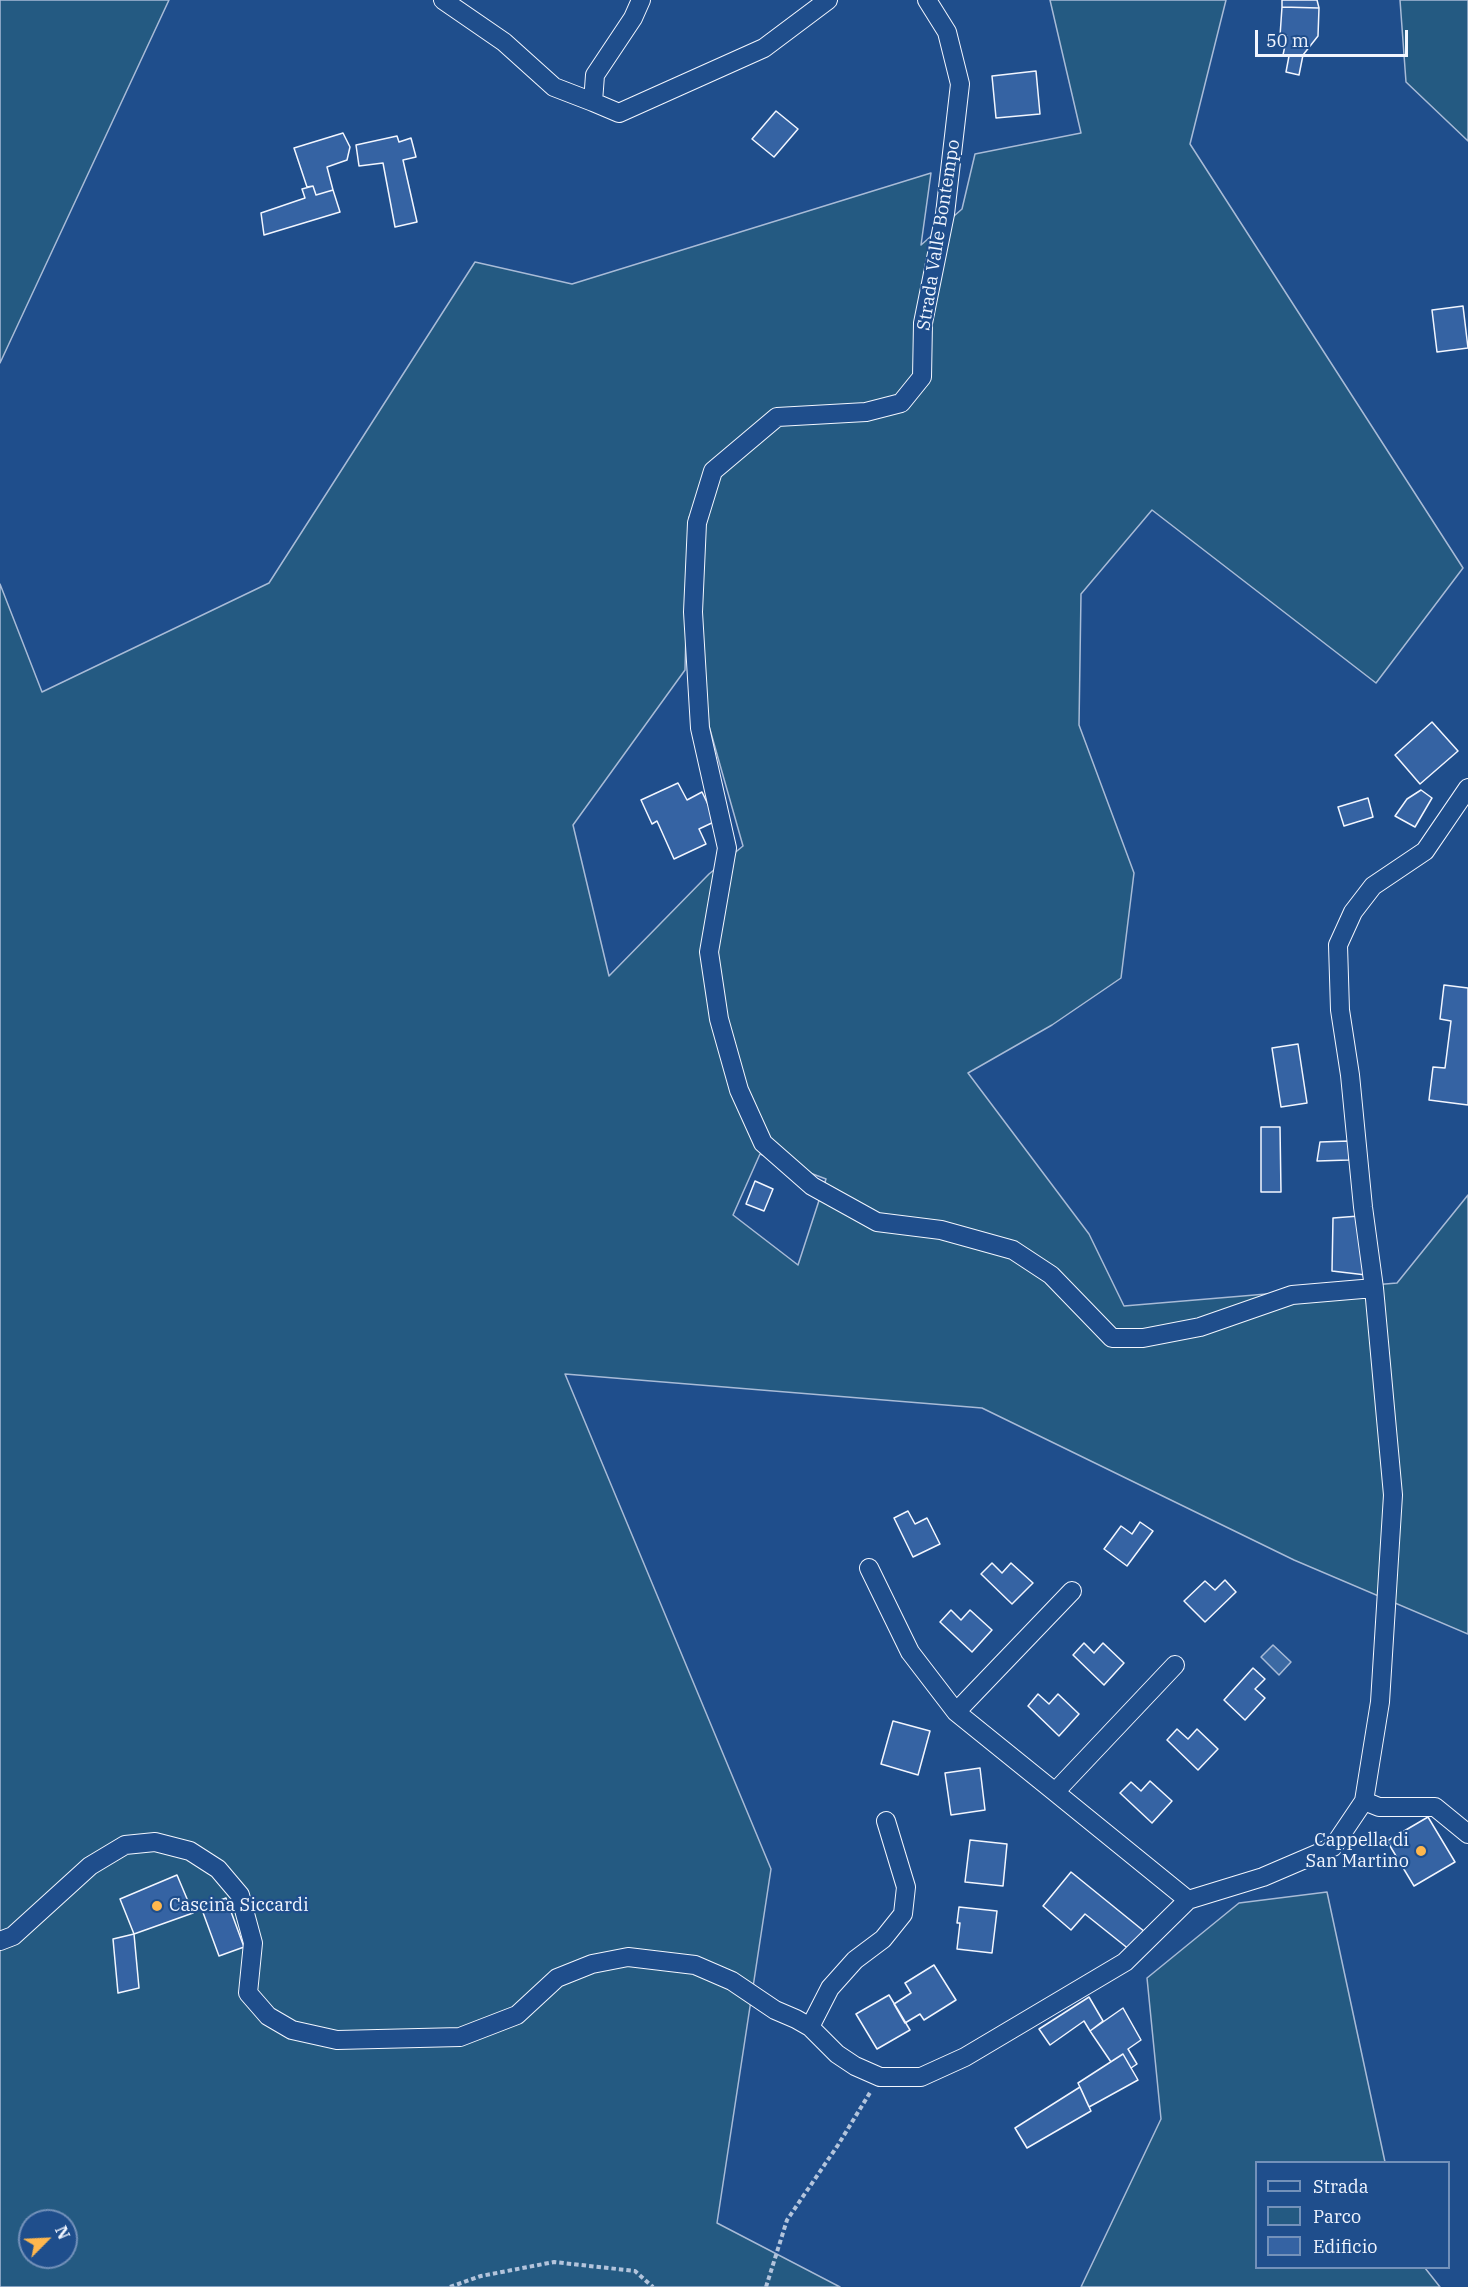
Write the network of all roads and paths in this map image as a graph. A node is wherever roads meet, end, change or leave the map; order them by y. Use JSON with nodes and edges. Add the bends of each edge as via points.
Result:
{"nodes":[{"id":1,"x":443,"y":0,"type":"edge"},
{"id":2,"x":641,"y":0,"type":"edge"},
{"id":3,"x":828,"y":0,"type":"edge"},
{"id":4,"x":927,"y":0,"type":"edge"},
{"id":5,"x":593,"y":102,"type":"junction"},
{"id":6,"x":1468,"y":788,"type":"edge"},
{"id":7,"x":1374,"y":1288,"type":"junction"},
{"id":8,"x":869,"y":1568,"type":"dead end"},
{"id":9,"x":1072,"y":1591,"type":"dead end"},
{"id":10,"x":1175,"y":1665,"type":"dead end"},
{"id":11,"x":956,"y":1712,"type":"junction"},
{"id":12,"x":1055,"y":1792,"type":"junction"},
{"id":13,"x":1364,"y":1801,"type":"junction"},
{"id":14,"x":886,"y":1821,"type":"dead end"},
{"id":15,"x":1468,"y":1834,"type":"edge"},
{"id":16,"x":1188,"y":1900,"type":"junction"},
{"id":17,"x":0,"y":1941,"type":"edge"},
{"id":18,"x":810,"y":2028,"type":"junction"},
{"id":19,"x":880,"y":2077,"type":"junction"},
{"id":20,"x":450,"y":2287,"type":"edge"},
{"id":21,"x":653,"y":2287,"type":"edge"},
{"id":22,"x":766,"y":2287,"type":"edge"}],
"edges":[{"from":1,"to":5,"type":"street","via":[[504,42],[554,87]]},
{"from":2,"to":5,"type":"street","via":[[596,75]]},
{"from":3,"to":5,"type":"street","via":[[764,48],[619,113]]},
{"from":4,"to":7,"type":"street","name":"Strada Valle Bontempo","via":[[947,32],[960,84],[945,214],[923,323],[922,377],[901,403],[866,412],[777,417],[713,471],[697,524],[693,612],[700,728],[728,848],[709,952],[718,1019],[739,1090],[763,1143],[812,1186],[877,1222],[940,1230],[1014,1250],[1052,1275],[1112,1338],[1143,1338],[1200,1327],[1292,1295]]},
{"from":6,"to":7,"type":"street","via":[[1425,852],[1372,886],[1353,912],[1338,945],[1340,1010]]},
{"from":7,"to":13,"type":"street","via":[[1393,1496],[1380,1702]]},
{"from":8,"to":11,"type":"street","via":[[910,1652]]},
{"from":9,"to":11,"type":"street"},
{"from":10,"to":12,"type":"street"},
{"from":11,"to":12,"type":"street"},
{"from":12,"to":16,"type":"street"},
{"from":13,"to":15,"type":"street","via":[[1379,1807],[1435,1807]]},
{"from":13,"to":16,"type":"street","via":[[1333,1847],[1263,1877]]},
{"from":14,"to":18,"type":"street","via":[[906,1887],[903,1914],[883,1939],[855,1960],[830,1988]]},
{"from":16,"to":19,"type":"street","via":[[1125,1962],[965,2057],[921,2077]]},
{"from":17,"to":18,"type":"street","via":[[13,1936],[90,1866],[126,1845],[154,1842],[190,1851],[218,1869],[240,1895],[253,1943],[248,1993],[268,2016],[292,2030],[337,2040],[460,2037],[517,2015],[557,1978],[592,1964],[628,1957],[695,1965]]},
{"from":18,"to":19,"type":"street","via":[[837,2054]]},
{"from":19,"to":22,"type":"path","via":[[788,2220]]},
{"from":20,"to":21,"type":"path","via":[[482,2276],[554,2262],[635,2271]]}]}
